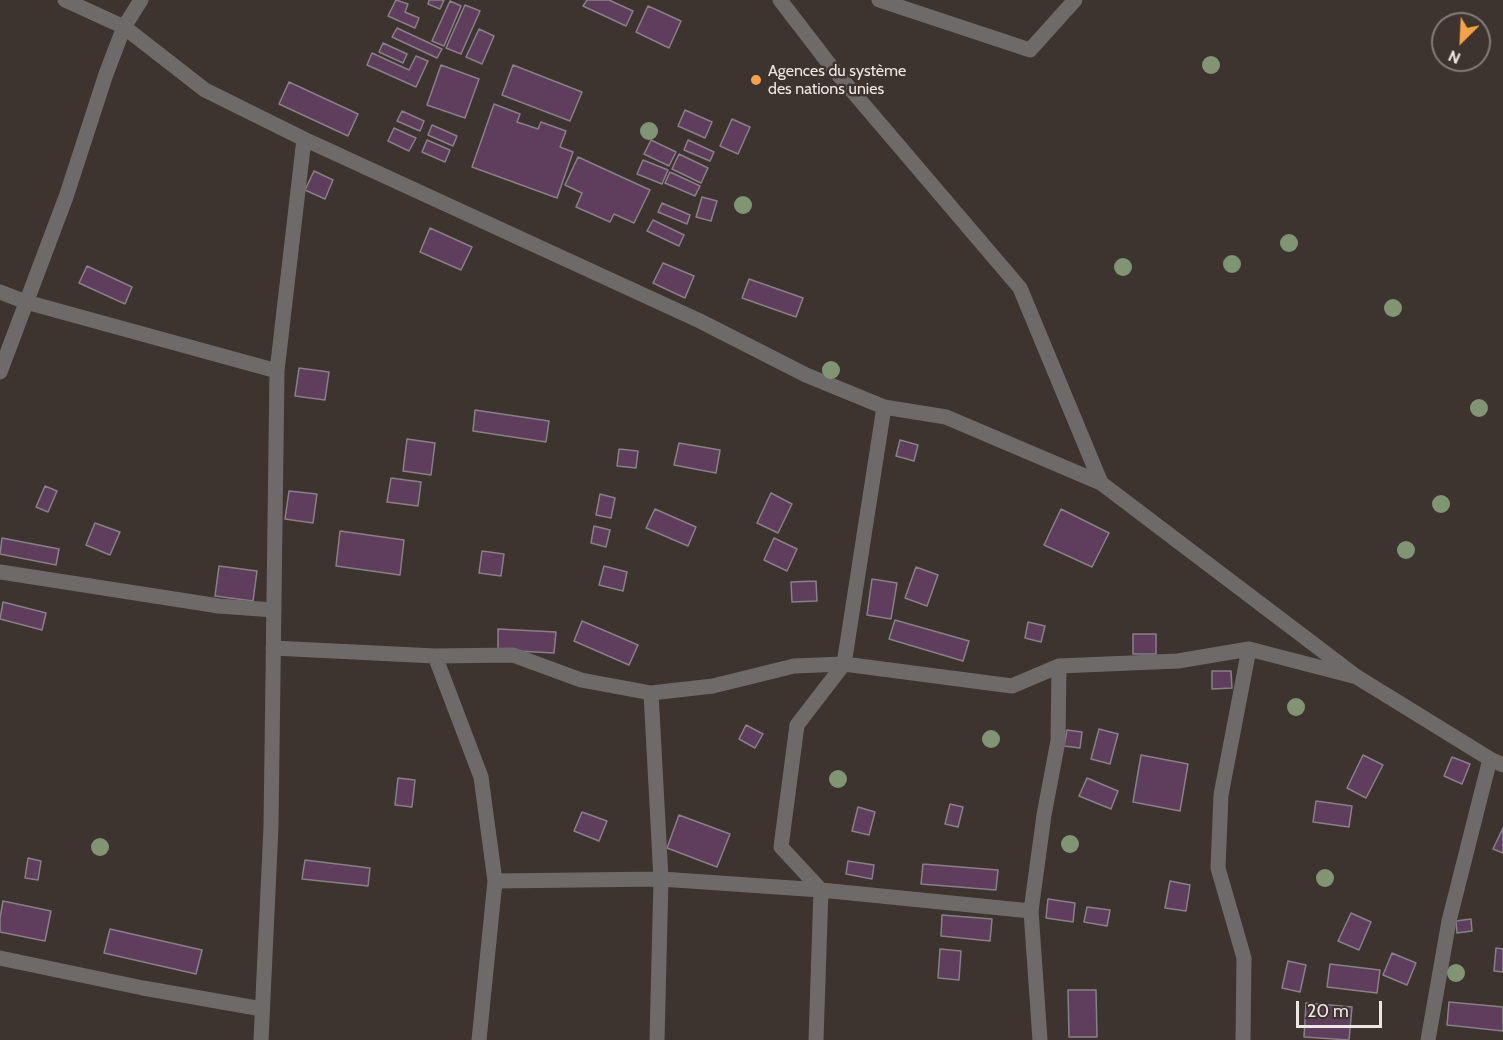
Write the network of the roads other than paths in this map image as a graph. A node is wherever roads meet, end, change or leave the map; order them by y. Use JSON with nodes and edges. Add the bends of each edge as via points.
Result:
{"nodes":[{"id":1,"x":65,"y":0,"type":"edge"},
{"id":2,"x":141,"y":0,"type":"edge"},
{"id":3,"x":780,"y":0,"type":"edge"},
{"id":4,"x":879,"y":0,"type":"edge"},
{"id":5,"x":1075,"y":0,"type":"edge"},
{"id":6,"x":124,"y":27,"type":"junction"},
{"id":7,"x":304,"y":139,"type":"junction"},
{"id":8,"x":0,"y":292,"type":"edge"},
{"id":9,"x":27,"y":302,"type":"junction"},
{"id":10,"x":277,"y":371,"type":"junction"},
{"id":11,"x":0,"y":372,"type":"edge"},
{"id":12,"x":884,"y":407,"type":"junction"},
{"id":13,"x":1101,"y":483,"type":"junction"},
{"id":14,"x":0,"y":572,"type":"edge"},
{"id":15,"x":274,"y":610,"type":"junction"},
{"id":16,"x":273,"y":648,"type":"junction"},
{"id":17,"x":1249,"y":649,"type":"junction"},
{"id":18,"x":435,"y":657,"type":"junction"},
{"id":19,"x":844,"y":664,"type":"junction"},
{"id":20,"x":1059,"y":666,"type":"junction"},
{"id":21,"x":1357,"y":677,"type":"junction"},
{"id":22,"x":651,"y":693,"type":"junction"},
{"id":23,"x":1496,"y":762,"type":"edge"},
{"id":24,"x":661,"y":879,"type":"junction"},
{"id":25,"x":495,"y":881,"type":"junction"},
{"id":26,"x":821,"y":890,"type":"junction"},
{"id":27,"x":1031,"y":911,"type":"junction"},
{"id":28,"x":0,"y":958,"type":"edge"},
{"id":29,"x":262,"y":1009,"type":"junction"},
{"id":30,"x":261,"y":1040,"type":"edge"},
{"id":31,"x":479,"y":1040,"type":"edge"},
{"id":32,"x":657,"y":1040,"type":"edge"},
{"id":33,"x":816,"y":1040,"type":"edge"},
{"id":34,"x":1040,"y":1040,"type":"edge"},
{"id":35,"x":1243,"y":1040,"type":"edge"},
{"id":36,"x":1428,"y":1040,"type":"edge"}],
"edges":[{"from":1,"to":6,"type":"street"},
{"from":2,"to":6,"type":"street"},
{"from":3,"to":13,"type":"street","via":[[830,65],[1020,288]]},
{"from":4,"to":5,"type":"street","via":[[1030,50]]},
{"from":6,"to":7,"type":"street","via":[[205,90]]},
{"from":6,"to":9,"type":"street"},
{"from":7,"to":10,"type":"street"},
{"from":7,"to":12,"type":"street","via":[[700,321],[806,375]]},
{"from":8,"to":9,"type":"street"},
{"from":9,"to":10,"type":"street"},
{"from":9,"to":11,"type":"street"},
{"from":10,"to":15,"type":"street"},
{"from":12,"to":13,"type":"street","via":[[946,417]]},
{"from":12,"to":19,"type":"street"},
{"from":13,"to":21,"type":"street"},
{"from":14,"to":15,"type":"street","via":[[219,606]]},
{"from":15,"to":16,"type":"street"},
{"from":16,"to":18,"type":"street"},
{"from":16,"to":29,"type":"street","via":[[271,827]]},
{"from":17,"to":20,"type":"street","via":[[1178,661]]},
{"from":17,"to":21,"type":"street"},
{"from":17,"to":35,"type":"street","via":[[1221,795],[1218,868],[1244,958]]},
{"from":18,"to":22,"type":"street","via":[[513,655],[581,680]]},
{"from":18,"to":25,"type":"street","via":[[481,777]]},
{"from":19,"to":20,"type":"street","via":[[1012,686]]},
{"from":19,"to":22,"type":"street","via":[[794,666],[713,686]]},
{"from":19,"to":26,"type":"street","via":[[797,725],[782,847]]},
{"from":20,"to":27,"type":"street","via":[[1058,741]]},
{"from":21,"to":23,"type":"street"},
{"from":22,"to":24,"type":"street"},
{"from":23,"to":36,"type":"street","via":[[1449,921]]},
{"from":24,"to":25,"type":"street"},
{"from":24,"to":26,"type":"street"},
{"from":24,"to":32,"type":"street"},
{"from":25,"to":31,"type":"street"},
{"from":26,"to":27,"type":"street"},
{"from":26,"to":33,"type":"street"},
{"from":27,"to":34,"type":"street"},
{"from":28,"to":29,"type":"street"},
{"from":29,"to":30,"type":"street"}]}
